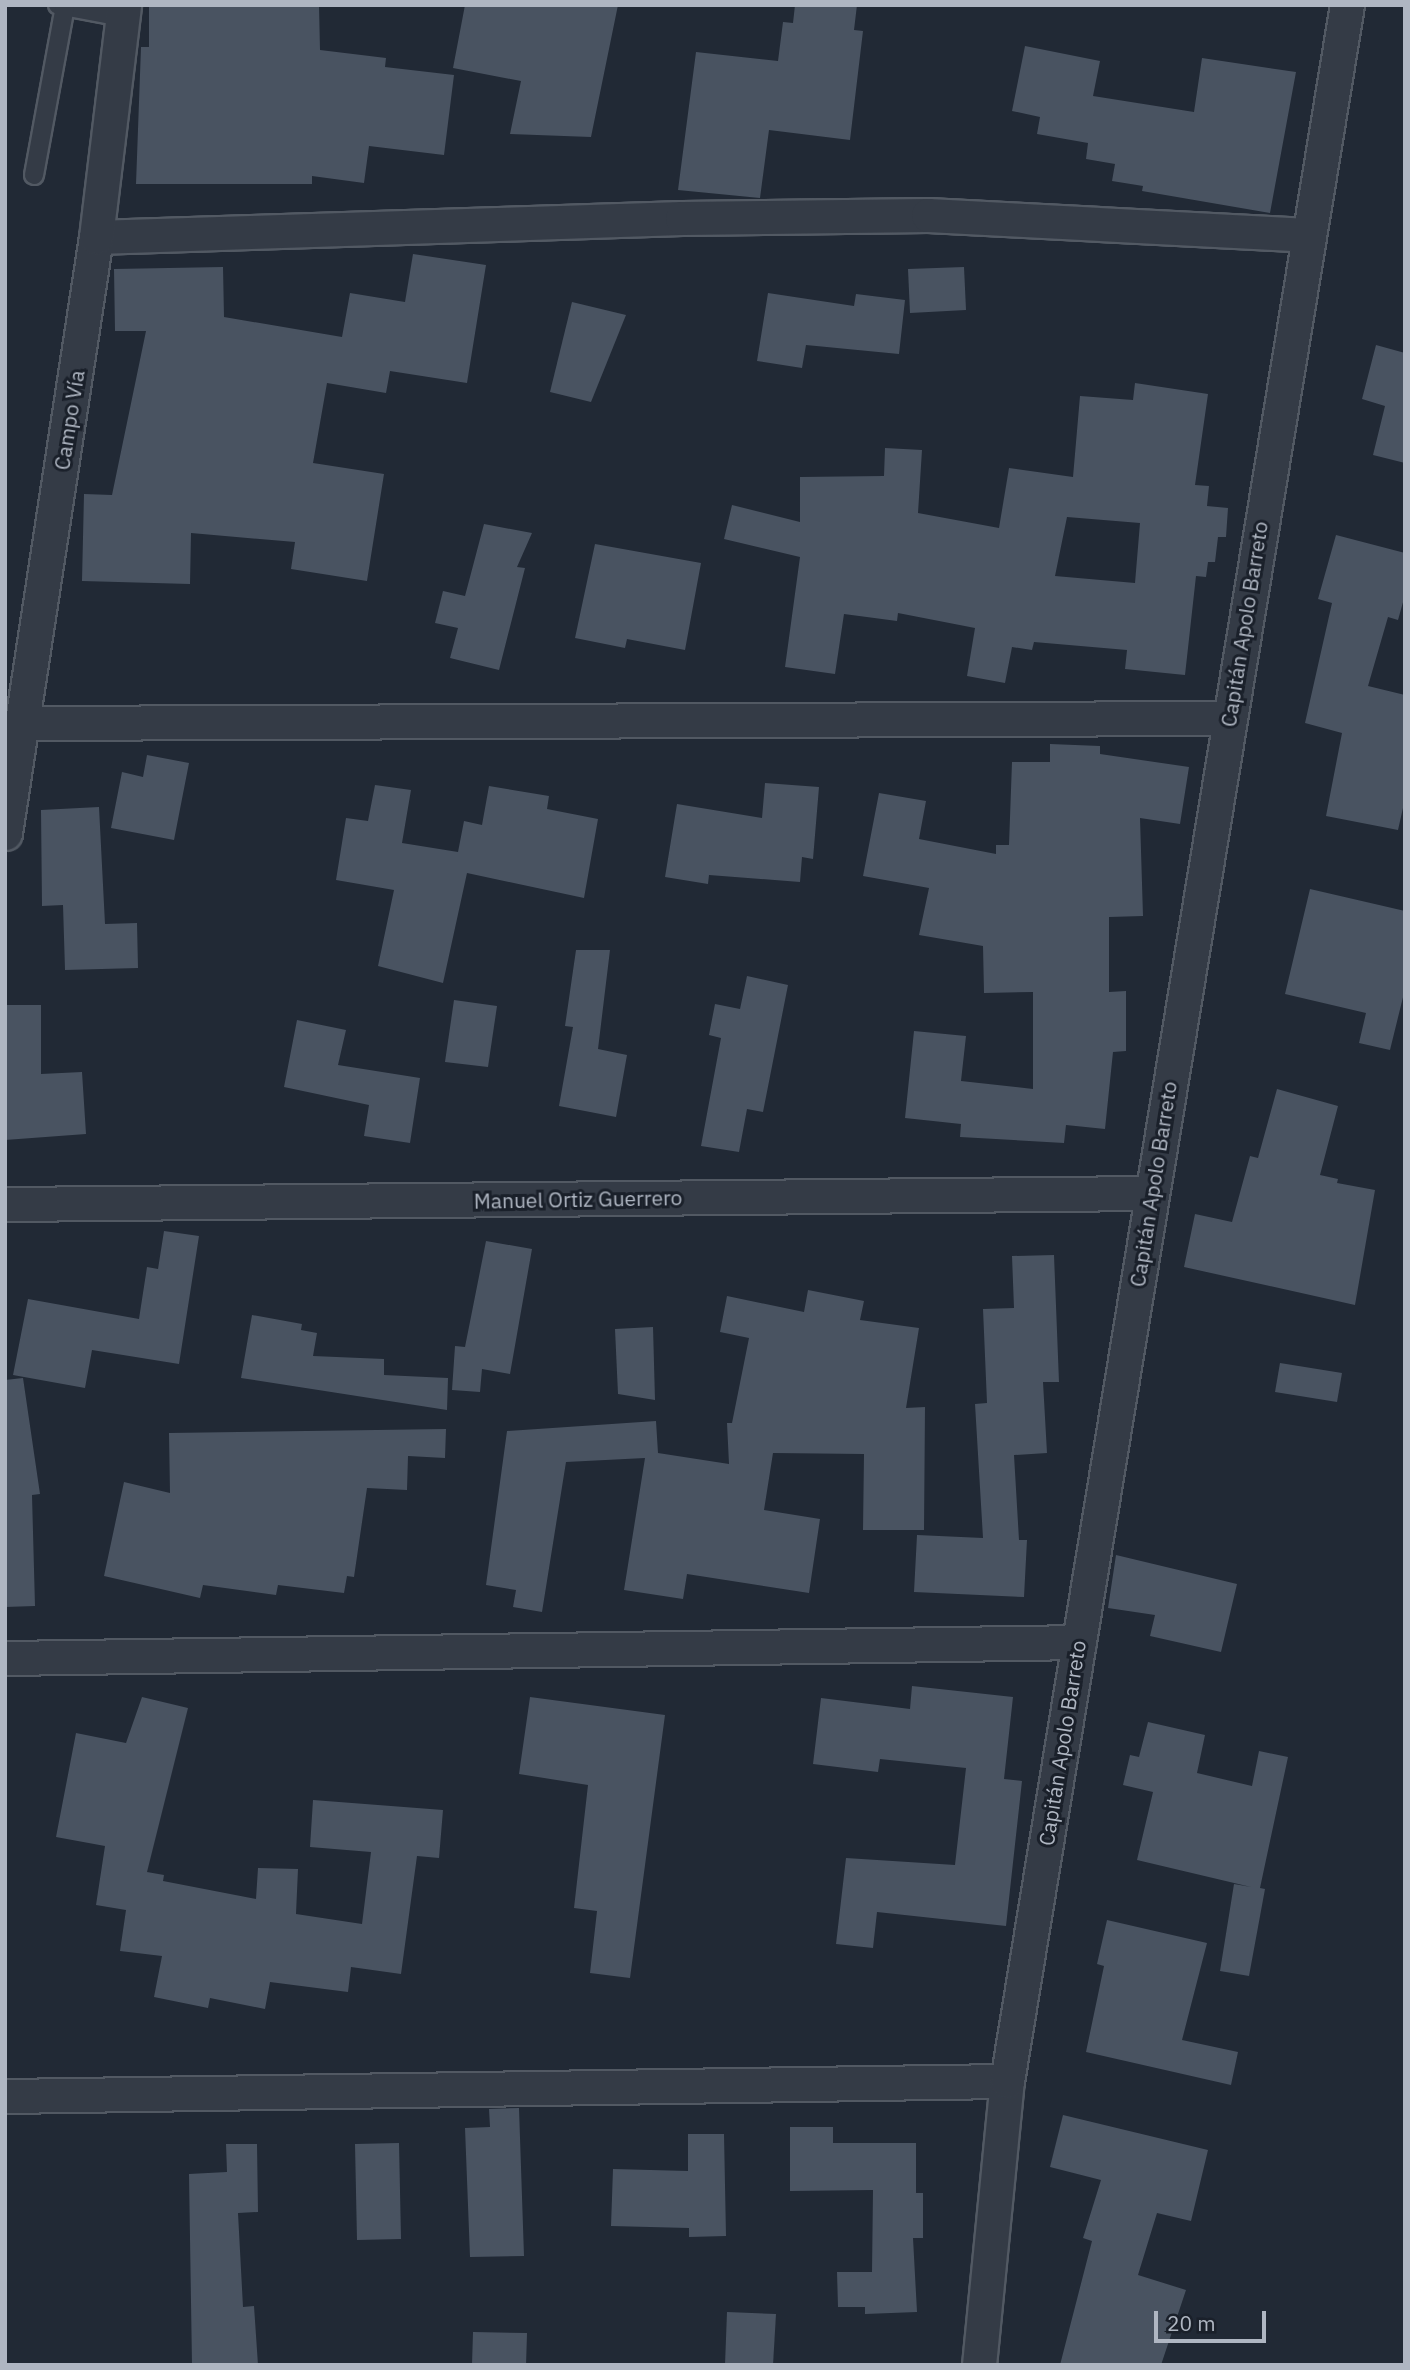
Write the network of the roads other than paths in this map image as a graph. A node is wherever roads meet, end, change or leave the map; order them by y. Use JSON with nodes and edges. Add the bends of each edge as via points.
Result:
{"nodes":[{"id":1,"x":1347,"y":5,"type":"edge"},
{"id":2,"x":62,"y":6,"type":"edge"},
{"id":3,"x":123,"y":11,"type":"edge"},
{"id":4,"x":34,"y":175,"type":"dead end"},
{"id":5,"x":1307,"y":235,"type":"junction"},
{"id":6,"x":96,"y":237,"type":"junction"},
{"id":7,"x":1229,"y":718,"type":"junction"},
{"id":8,"x":23,"y":723,"type":"junction"},
{"id":9,"x":5,"y":833,"type":"edge"},
{"id":10,"x":1152,"y":1193,"type":"junction"},
{"id":11,"x":5,"y":1204,"type":"edge"},
{"id":12,"x":1079,"y":1642,"type":"junction"},
{"id":13,"x":5,"y":1657,"type":"edge"},
{"id":14,"x":1007,"y":2081,"type":"junction"},
{"id":15,"x":5,"y":2096,"type":"edge"},
{"id":16,"x":979,"y":2365,"type":"edge"}],
"edges":[{"from":1,"to":5,"type":"street","name":"Capitán Apolo Barreto"},
{"from":2,"to":3,"type":"lane"},
{"from":2,"to":4,"type":"lane"},
{"from":3,"to":6,"type":"street","name":"Campo Vía"},
{"from":5,"to":6,"type":"street","via":[[928,215],[668,218]]},
{"from":5,"to":7,"type":"street","name":"Capitán Apolo Barreto"},
{"from":6,"to":8,"type":"street","name":"Campo Vía"},
{"from":7,"to":8,"type":"street"},
{"from":7,"to":10,"type":"street","name":"Capitán Apolo Barreto"},
{"from":8,"to":9,"type":"street","name":"Campo Vía"},
{"from":10,"to":11,"type":"street","name":"Manuel Ortiz Guerrero"},
{"from":10,"to":12,"type":"street","name":"Capitán Apolo Barreto"},
{"from":12,"to":13,"type":"street"},
{"from":12,"to":14,"type":"street","name":"Capitán Apolo Barreto"},
{"from":14,"to":15,"type":"street"},
{"from":14,"to":16,"type":"street","name":"Capitán Apolo Barreto"}]}
